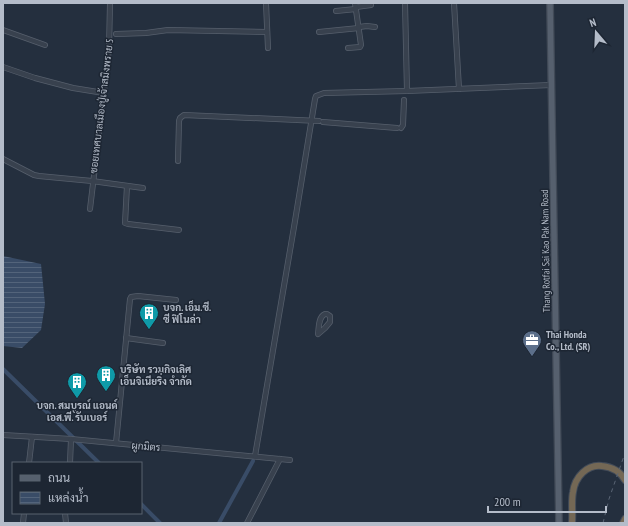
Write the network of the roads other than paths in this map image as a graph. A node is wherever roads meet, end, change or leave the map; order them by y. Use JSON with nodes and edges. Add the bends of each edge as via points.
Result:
{"nodes":[{"id":1,"x":110,"y":3,"type":"edge"},
{"id":2,"x":266,"y":3,"type":"edge"},
{"id":3,"x":406,"y":3,"type":"edge"},
{"id":4,"x":454,"y":3,"type":"edge"},
{"id":5,"x":550,"y":3,"type":"edge"},
{"id":6,"x":371,"y":5,"type":"dead end"},
{"id":7,"x":356,"y":6,"type":"edge"},
{"id":8,"x":336,"y":11,"type":"dead end"},
{"id":9,"x":359,"y":27,"type":"junction"},
{"id":10,"x":375,"y":27,"type":"dead end"},
{"id":11,"x":3,"y":30,"type":"edge"},
{"id":12,"x":267,"y":32,"type":"junction"},
{"id":13,"x":319,"y":32,"type":"dead end"},
{"id":14,"x":116,"y":34,"type":"dead end"},
{"id":15,"x":45,"y":45,"type":"dead end"},
{"id":16,"x":268,"y":48,"type":"dead end"},
{"id":17,"x":348,"y":48,"type":"dead end"},
{"id":18,"x":3,"y":67,"type":"edge"},
{"id":19,"x":551,"y":85,"type":"junction"},
{"id":20,"x":459,"y":89,"type":"junction"},
{"id":21,"x":407,"y":91,"type":"junction"},
{"id":22,"x":104,"y":93,"type":"junction"},
{"id":23,"x":404,"y":100,"type":"dead end"},
{"id":24,"x":312,"y":121,"type":"junction"},
{"id":25,"x":3,"y":160,"type":"edge"},
{"id":26,"x":178,"y":161,"type":"dead end"},
{"id":27,"x":92,"y":182,"type":"junction"},
{"id":28,"x":127,"y":186,"type":"junction"},
{"id":29,"x":143,"y":188,"type":"dead end"},
{"id":30,"x":90,"y":209,"type":"dead end"},
{"id":31,"x":179,"y":230,"type":"dead end"},
{"id":32,"x":176,"y":300,"type":"dead end"},
{"id":33,"x":126,"y":338,"type":"junction"},
{"id":34,"x":163,"y":343,"type":"dead end"},
{"id":35,"x":3,"y":435,"type":"edge"},
{"id":36,"x":32,"y":437,"type":"junction"},
{"id":37,"x":72,"y":439,"type":"junction"},
{"id":38,"x":116,"y":443,"type":"junction"},
{"id":39,"x":254,"y":456,"type":"junction"},
{"id":40,"x":280,"y":459,"type":"junction"},
{"id":41,"x":290,"y":460,"type":"dead end"},
{"id":42,"x":29,"y":462,"type":"edge"},
{"id":43,"x":70,"y":462,"type":"edge"},
{"id":44,"x":625,"y":480,"type":"edge"},
{"id":45,"x":247,"y":523,"type":"edge"},
{"id":46,"x":559,"y":523,"type":"edge"},
{"id":47,"x":572,"y":523,"type":"edge"}],
"edges":[{"from":1,"to":22,"type":"street","name":"ซอยเทศบาลเมืองปู่เจ้าสมิงพราย 5","via":[[109,49]]},
{"from":2,"to":12,"type":"street"},
{"from":3,"to":21,"type":"street"},
{"from":4,"to":20,"type":"street"},
{"from":5,"to":19,"type":"main road","name":"Thang Rotfai Sai Kao Pak Nam Road"},
{"from":6,"to":7,"type":"street"},
{"from":7,"to":8,"type":"street"},
{"from":7,"to":9,"type":"street"},
{"from":9,"to":10,"type":"street"},
{"from":9,"to":13,"type":"street"},
{"from":9,"to":17,"type":"street","via":[[361,45]]},
{"from":11,"to":15,"type":"street"},
{"from":12,"to":14,"type":"street","via":[[168,30]]},
{"from":12,"to":16,"type":"street"},
{"from":18,"to":22,"type":"street","via":[[73,88]]},
{"from":19,"to":20,"type":"street"},
{"from":19,"to":46,"type":"main road","name":"Thang Rotfai Sai Kao Pak Nam Road"},
{"from":20,"to":21,"type":"street"},
{"from":21,"to":24,"type":"street","via":[[324,92],[316,96]]},
{"from":22,"to":27,"type":"street","name":"ซอยเทศบาลเมืองปู่เจ้าสมิงพราย 5"},
{"from":23,"to":24,"type":"street","via":[[403,125],[399,128]]},
{"from":24,"to":26,"type":"street","via":[[184,115],[179,121]]},
{"from":24,"to":39,"type":"street"},
{"from":25,"to":27,"type":"street","via":[[34,175]]},
{"from":27,"to":28,"type":"street"},
{"from":27,"to":30,"type":"street","name":"ซอยเทศบาลเมืองปู่เจ้าสมิงพราย 5"},
{"from":28,"to":29,"type":"street"},
{"from":28,"to":31,"type":"street","via":[[125,223]]},
{"from":32,"to":33,"type":"street","via":[[131,297]]},
{"from":33,"to":34,"type":"street"},
{"from":33,"to":38,"type":"street"},
{"from":35,"to":36,"type":"street","name":"ผูกมิตร"},
{"from":36,"to":37,"type":"street","name":"ผูกมิตร"},
{"from":36,"to":42,"type":"street"},
{"from":37,"to":38,"type":"street","name":"ผูกมิตร"},
{"from":37,"to":43,"type":"street"},
{"from":38,"to":39,"type":"street","name":"ผูกมิตร"},
{"from":39,"to":40,"type":"street","name":"ผูกมิตร"},
{"from":40,"to":41,"type":"street","name":"ผูกมิตร"},
{"from":40,"to":45,"type":"street"},
{"from":44,"to":47,"type":"highway","via":[[610,467],[600,465],[584,471],[573,491]]}]}
